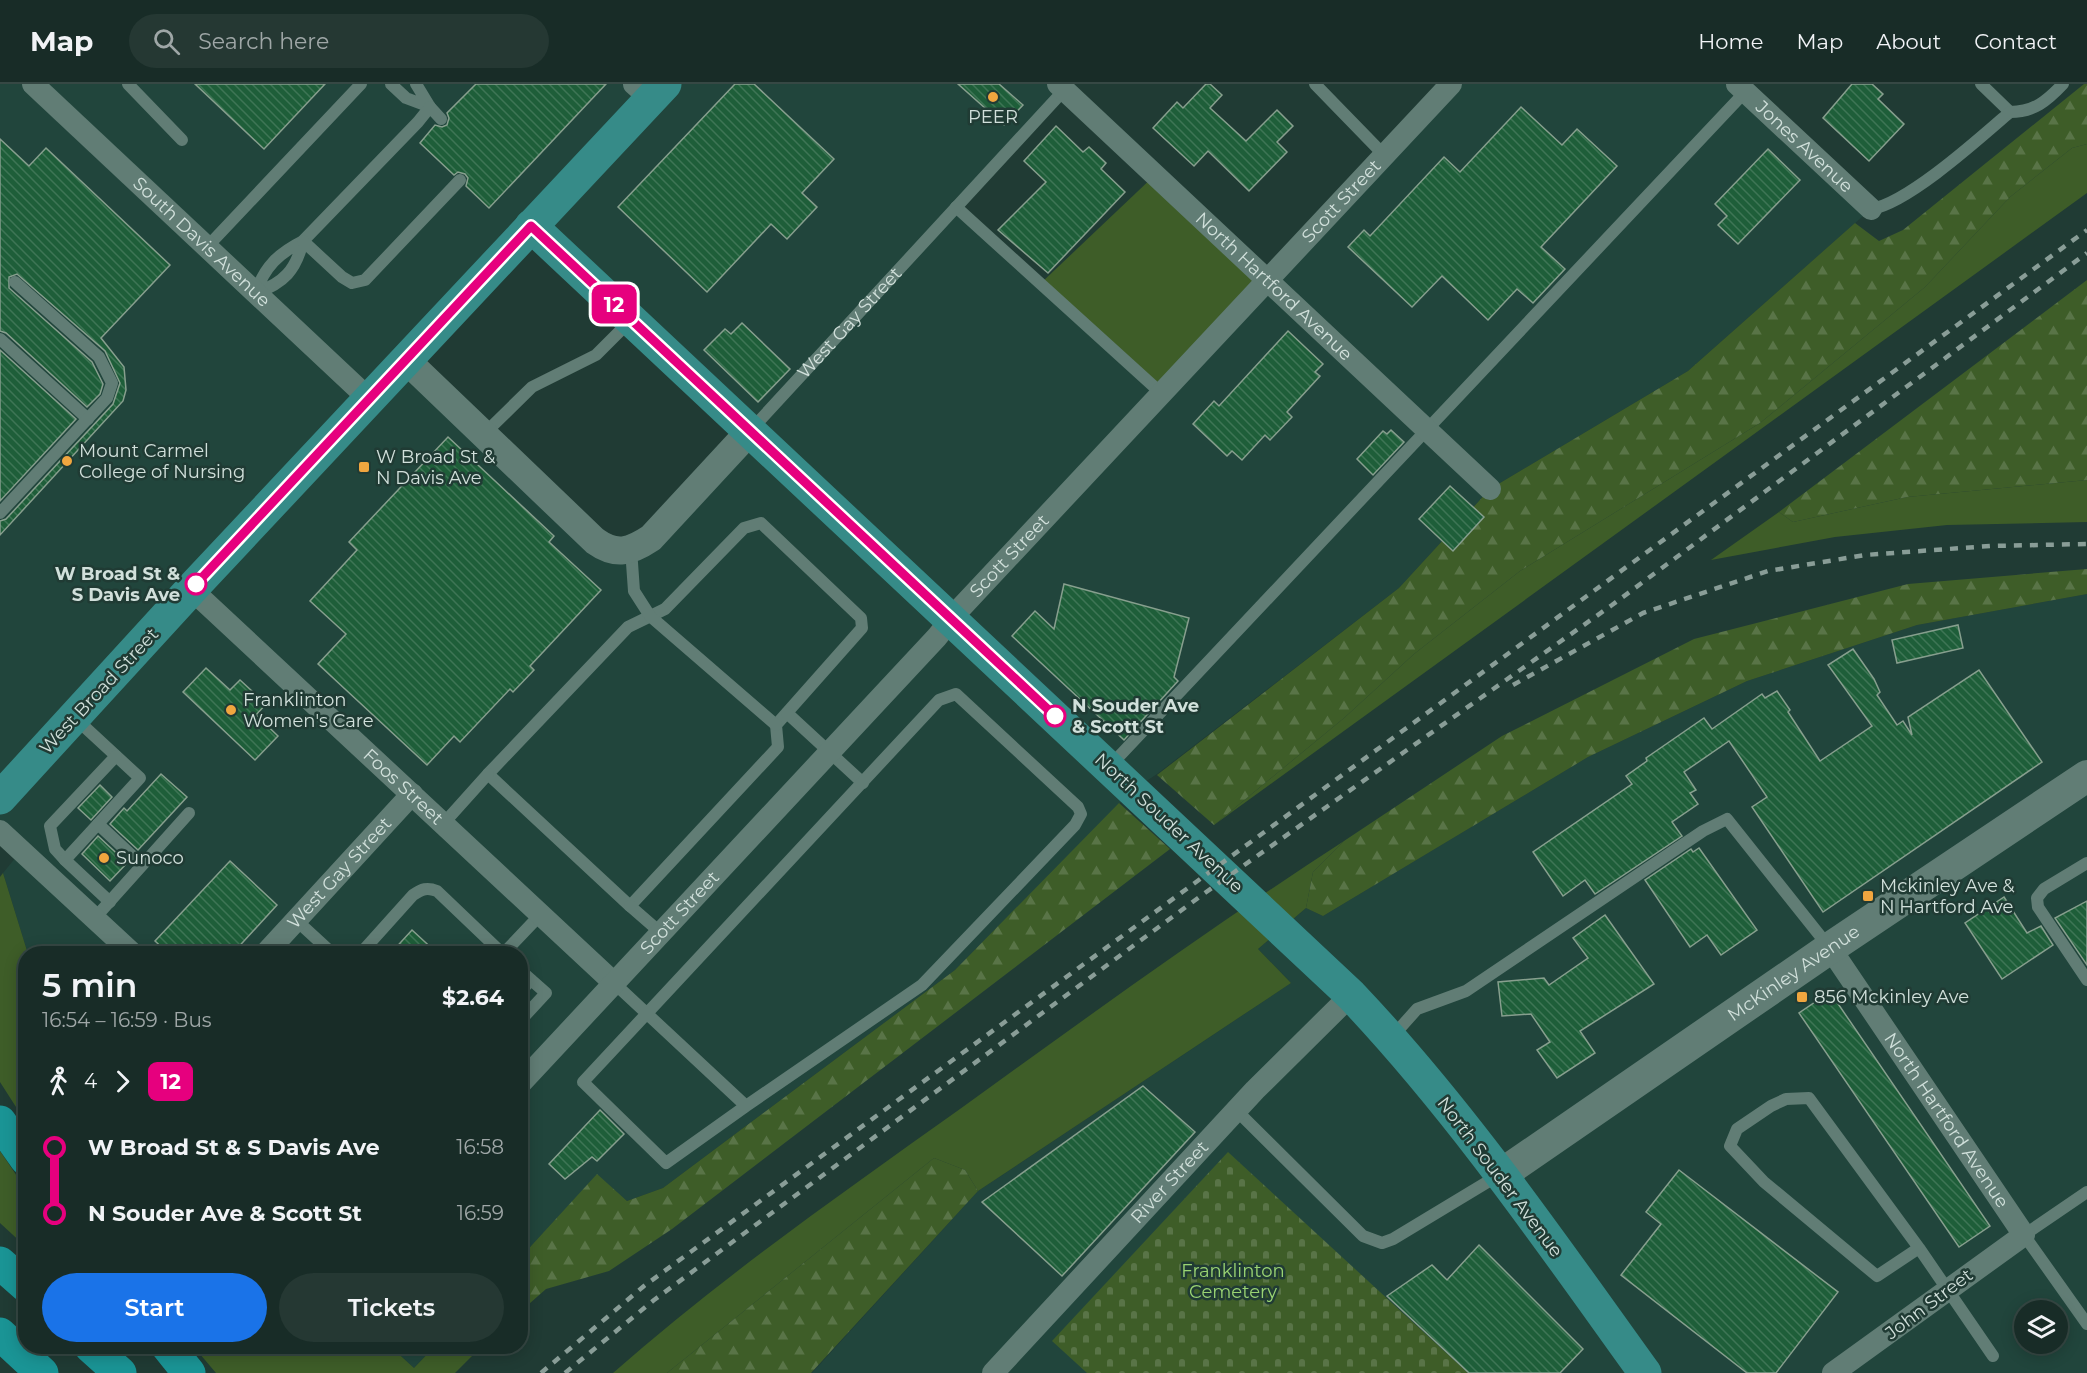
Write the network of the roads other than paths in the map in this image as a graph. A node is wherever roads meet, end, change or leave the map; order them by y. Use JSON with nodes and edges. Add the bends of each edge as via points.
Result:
{"nodes":[{"id":1,"x":33,"y":84,"type":"edge"},
{"id":2,"x":128,"y":84,"type":"edge"},
{"id":3,"x":361,"y":84,"type":"edge"},
{"id":4,"x":391,"y":84,"type":"edge"},
{"id":5,"x":416,"y":84,"type":"edge"},
{"id":6,"x":1315,"y":84,"type":"edge"},
{"id":7,"x":1452,"y":84,"type":"edge"},
{"id":8,"x":1981,"y":84,"type":"edge"},
{"id":9,"x":2063,"y":84,"type":"edge"},
{"id":10,"x":1064,"y":86,"type":"edge"},
{"id":11,"x":1741,"y":88,"type":"edge"},
{"id":12,"x":650,"y":89,"type":"edge"},
{"id":13,"x":430,"y":107,"type":"junction"},
{"id":14,"x":2010,"y":112,"type":"junction"},
{"id":15,"x":441,"y":119,"type":"dead end"},
{"id":16,"x":182,"y":140,"type":"dead end"},
{"id":17,"x":1384,"y":155,"type":"junction"},
{"id":18,"x":460,"y":180,"type":"dead end"},
{"id":19,"x":956,"y":207,"type":"junction"},
{"id":20,"x":1871,"y":209,"type":"joint"},
{"id":21,"x":531,"y":226,"type":"junction"},
{"id":22,"x":303,"y":241,"type":"junction"},
{"id":23,"x":207,"y":247,"type":"junction"},
{"id":24,"x":1268,"y":278,"type":"junction"},
{"id":25,"x":15,"y":282,"type":"dead end"},
{"id":26,"x":256,"y":293,"type":"junction"},
{"id":27,"x":631,"y":320,"type":"junction"},
{"id":28,"x":0,"y":339,"type":"edge"},
{"id":29,"x":406,"y":360,"type":"junction"},
{"id":30,"x":1161,"y":393,"type":"junction"},
{"id":31,"x":369,"y":399,"type":"junction"},
{"id":32,"x":87,"y":419,"type":"junction"},
{"id":33,"x":1427,"y":429,"type":"junction"},
{"id":34,"x":750,"y":431,"type":"junction"},
{"id":35,"x":483,"y":435,"type":"junction"},
{"id":36,"x":1490,"y":489,"type":"dead end"},
{"id":37,"x":0,"y":513,"type":"edge"},
{"id":38,"x":626,"y":550,"type":"junction"},
{"id":39,"x":191,"y":589,"type":"junction"},
{"id":40,"x":650,"y":616,"type":"junction"},
{"id":41,"x":952,"y":619,"type":"junction"},
{"id":42,"x":787,"y":713,"type":"junction"},
{"id":43,"x":74,"y":717,"type":"junction"},
{"id":44,"x":776,"y":725,"type":"junction"},
{"id":45,"x":830,"y":752,"type":"junction"},
{"id":46,"x":116,"y":756,"type":"junction"},
{"id":47,"x":1109,"y":767,"type":"junction"},
{"id":48,"x":488,"y":774,"type":"junction"},
{"id":49,"x":2087,"y":776,"type":"edge"},
{"id":50,"x":863,"y":783,"type":"junction"},
{"id":51,"x":412,"y":794,"type":"junction"},
{"id":52,"x":0,"y":798,"type":"edge"},
{"id":53,"x":189,"y":813,"type":"dead end"},
{"id":54,"x":444,"y":823,"type":"junction"},
{"id":55,"x":98,"y":824,"type":"junction"},
{"id":56,"x":0,"y":831,"type":"edge"},
{"id":57,"x":55,"y":849,"type":"junction"},
{"id":58,"x":65,"y":860,"type":"junction"},
{"id":59,"x":2087,"y":862,"type":"edge"},
{"id":60,"x":142,"y":865,"type":"junction"},
{"id":61,"x":38,"y":866,"type":"junction"},
{"id":62,"x":110,"y":902,"type":"junction"},
{"id":63,"x":630,"y":906,"type":"junction"},
{"id":64,"x":541,"y":914,"type":"junction"},
{"id":65,"x":94,"y":919,"type":"junction"},
{"id":66,"x":296,"y":920,"type":"junction"},
{"id":67,"x":661,"y":933,"type":"junction"},
{"id":68,"x":124,"y":946,"type":"edge"},
{"id":69,"x":272,"y":946,"type":"edge"},
{"id":70,"x":324,"y":946,"type":"edge"},
{"id":71,"x":368,"y":946,"type":"edge"},
{"id":72,"x":494,"y":946,"type":"edge"},
{"id":73,"x":511,"y":946,"type":"edge"},
{"id":74,"x":1830,"y":948,"type":"junction"},
{"id":75,"x":528,"y":977,"type":"edge"},
{"id":76,"x":531,"y":980,"type":"junction"},
{"id":77,"x":2087,"y":980,"type":"edge"},
{"id":78,"x":528,"y":983,"type":"edge"},
{"id":79,"x":614,"y":983,"type":"junction"},
{"id":80,"x":1351,"y":995,"type":"junction"},
{"id":81,"x":528,"y":1012,"type":"edge"},
{"id":82,"x":647,"y":1014,"type":"junction"},
{"id":83,"x":1391,"y":1038,"type":"junction"},
{"id":84,"x":528,"y":1075,"type":"edge"},
{"id":85,"x":746,"y":1106,"type":"junction"},
{"id":86,"x":1236,"y":1110,"type":"junction"},
{"id":87,"x":0,"y":1122,"type":"edge"},
{"id":88,"x":18,"y":1148,"type":"edge"},
{"id":89,"x":1502,"y":1174,"type":"junction"},
{"id":90,"x":2087,"y":1192,"type":"edge"},
{"id":91,"x":2024,"y":1235,"type":"junction"},
{"id":92,"x":1919,"y":1248,"type":"junction"},
{"id":93,"x":0,"y":1263,"type":"edge"},
{"id":94,"x":18,"y":1280,"type":"edge"},
{"id":95,"x":1947,"y":1289,"type":"junction"},
{"id":96,"x":2087,"y":1324,"type":"edge"},
{"id":97,"x":0,"y":1334,"type":"edge"},
{"id":98,"x":18,"y":1351,"type":"edge"},
{"id":99,"x":22,"y":1354,"type":"edge"},
{"id":100,"x":99,"y":1354,"type":"edge"},
{"id":101,"x":174,"y":1354,"type":"edge"},
{"id":102,"x":1993,"y":1356,"type":"dead end"},
{"id":103,"x":42,"y":1373,"type":"edge"},
{"id":104,"x":120,"y":1373,"type":"edge"},
{"id":105,"x":189,"y":1373,"type":"edge"},
{"id":106,"x":993,"y":1373,"type":"edge"},
{"id":107,"x":1646,"y":1373,"type":"edge"},
{"id":108,"x":1833,"y":1373,"type":"edge"}],
"edges":[{"from":1,"to":23,"type":"street","name":"South Davis Avenue"},
{"from":2,"to":16,"type":"lane"},
{"from":3,"to":23,"type":"lane"},
{"from":4,"to":13,"type":"lane","via":[[406,98]]},
{"from":5,"to":13,"type":"lane"},
{"from":6,"to":17,"type":"lane"},
{"from":7,"to":17,"type":"street","name":"Scott Street"},
{"from":8,"to":14,"type":"lane"},
{"from":9,"to":14,"type":"lane","via":[[2045,102],[2025,112]]},
{"from":10,"to":19,"type":"lane","name":"West Gay Street"},
{"from":10,"to":24,"type":"street","name":"North Hartford Avenue"},
{"from":11,"to":20,"type":"street","name":"Jones Avenue"},
{"from":11,"to":33,"type":"lane"},
{"from":12,"to":21,"type":"main road","name":"West Broad Street"},
{"from":13,"to":15,"type":"lane"},
{"from":13,"to":22,"type":"lane"},
{"from":14,"to":20,"type":"lane","via":[[1926,179],[1885,207]]},
{"from":17,"to":24,"type":"street","name":"Scott Street"},
{"from":18,"to":22,"type":"lane","via":[[365,280],[352,283],[342,277]]},
{"from":19,"to":30,"type":"lane"},
{"from":19,"to":34,"type":"lane","name":"West Gay Street"},
{"from":21,"to":27,"type":"main road","name":"North Souder Avenue"},
{"from":21,"to":29,"type":"main road","name":"West Broad Street"},
{"from":22,"to":26,"type":"lane","via":[[285,250],[262,274]]},
{"from":22,"to":26,"type":"lane","via":[[298,262],[275,286]]},
{"from":23,"to":26,"type":"street","name":"South Davis Avenue"},
{"from":24,"to":30,"type":"street","name":"Scott Street"},
{"from":24,"to":33,"type":"street","name":"North Hartford Avenue"},
{"from":25,"to":32,"type":"lane","via":[[99,357],[112,383],[107,398]]},
{"from":26,"to":31,"type":"street","name":"South Davis Avenue"},
{"from":27,"to":34,"type":"main road","name":"North Souder Avenue"},
{"from":27,"to":35,"type":"lane","via":[[596,355],[532,387]]},
{"from":28,"to":32,"type":"lane"},
{"from":29,"to":31,"type":"main road","name":"West Broad Street"},
{"from":29,"to":35,"type":"street"},
{"from":30,"to":41,"type":"street","name":"Scott Street"},
{"from":31,"to":39,"type":"main road","name":"West Broad Street"},
{"from":32,"to":37,"type":"lane"},
{"from":33,"to":36,"type":"street","name":"North Hartford Avenue"},
{"from":33,"to":47,"type":"lane"},
{"from":34,"to":38,"type":"street","name":"West Gay Street","via":[[651,537]]},
{"from":34,"to":41,"type":"main road","name":"North Souder Avenue"},
{"from":35,"to":38,"type":"street","via":[[595,541],[607,550]]},
{"from":38,"to":40,"type":"lane","via":[[634,591]]},
{"from":39,"to":43,"type":"main road","name":"West Broad Street"},
{"from":39,"to":51,"type":"street","name":"Foos Street"},
{"from":40,"to":42,"type":"lane","via":[[665,609],[744,528],[761,522],[861,618],[862,628]]},
{"from":40,"to":44,"type":"lane"},
{"from":40,"to":48,"type":"lane","via":[[628,627]]},
{"from":41,"to":45,"type":"street","name":"Scott Street"},
{"from":41,"to":47,"type":"main road","name":"North Souder Avenue"},
{"from":42,"to":44,"type":"lane"},
{"from":42,"to":45,"type":"lane"},
{"from":43,"to":46,"type":"lane"},
{"from":43,"to":52,"type":"main road","name":"West Broad Street"},
{"from":44,"to":63,"type":"lane","via":[[778,747]]},
{"from":45,"to":50,"type":"lane"},
{"from":45,"to":67,"type":"street","name":"Scott Street"},
{"from":46,"to":55,"type":"lane","via":[[140,778]]},
{"from":46,"to":57,"type":"lane","via":[[50,826]]},
{"from":47,"to":80,"type":"main road","name":"North Souder Avenue"},
{"from":48,"to":54,"type":"lane"},
{"from":48,"to":63,"type":"lane"},
{"from":49,"to":74,"type":"main road","name":"McKinley Avenue"},
{"from":50,"to":82,"type":"lane"},
{"from":50,"to":85,"type":"lane","via":[[939,700],[956,694],[1081,814],[1075,825],[922,985]]},
{"from":51,"to":54,"type":"street","name":"Foos Street"},
{"from":51,"to":66,"type":"street","name":"West Gay Street"},
{"from":53,"to":60,"type":"lane"},
{"from":54,"to":64,"type":"street","name":"Foos Street"},
{"from":55,"to":58,"type":"lane"},
{"from":55,"to":60,"type":"lane"},
{"from":56,"to":61,"type":"street"},
{"from":57,"to":58,"type":"lane"},
{"from":57,"to":61,"type":"lane"},
{"from":58,"to":62,"type":"lane"},
{"from":59,"to":77,"type":"lane","via":[[2043,889],[2037,898],[2038,907]]},
{"from":60,"to":62,"type":"lane"},
{"from":61,"to":65,"type":"street"},
{"from":62,"to":65,"type":"lane"},
{"from":63,"to":67,"type":"lane"},
{"from":64,"to":73,"type":"lane"},
{"from":64,"to":79,"type":"street","name":"Foos Street"},
{"from":65,"to":68,"type":"street"},
{"from":66,"to":69,"type":"street","name":"West Gay Street"},
{"from":66,"to":70,"type":"lane"},
{"from":67,"to":79,"type":"street","name":"Scott Street"},
{"from":71,"to":72,"type":"lane","via":[[413,895],[430,888]]},
{"from":74,"to":83,"type":"lane","via":[[1727,819],[1703,831],[1466,991],[1417,1009]]},
{"from":74,"to":89,"type":"main road","name":"McKinley Avenue"},
{"from":74,"to":91,"type":"street","name":"North Hartford Avenue"},
{"from":75,"to":76,"type":"lane"},
{"from":76,"to":78,"type":"lane"},
{"from":76,"to":81,"type":"lane","via":[[546,993]]},
{"from":79,"to":82,"type":"lane"},
{"from":79,"to":84,"type":"street","name":"Scott Street"},
{"from":80,"to":83,"type":"main road","name":"North Souder Avenue"},
{"from":80,"to":86,"type":"street","name":"River Street"},
{"from":82,"to":85,"type":"lane"},
{"from":82,"to":85,"type":"lane","via":[[583,1082],[666,1163]]},
{"from":83,"to":89,"type":"main road","name":"North Souder Avenue"},
{"from":86,"to":89,"type":"lane","via":[[1351,1226],[1373,1241],[1392,1239]]},
{"from":86,"to":106,"type":"street","name":"River Street"},
{"from":87,"to":88,"type":"highway"},
{"from":89,"to":107,"type":"main road","name":"North Souder Avenue"},
{"from":90,"to":91,"type":"lane"},
{"from":91,"to":95,"type":"street","name":"John Street"},
{"from":91,"to":96,"type":"lane"},
{"from":92,"to":92,"type":"lane","via":[[1877,1276],[1764,1182],[1730,1146],[1737,1129],[1786,1098],[1809,1098]]},
{"from":92,"to":95,"type":"lane"},
{"from":93,"to":94,"type":"highway"},
{"from":95,"to":102,"type":"lane"},
{"from":95,"to":108,"type":"street","name":"John Street"},
{"from":97,"to":98,"type":"highway"},
{"from":99,"to":103,"type":"highway"},
{"from":100,"to":104,"type":"highway"},
{"from":101,"to":105,"type":"highway"}]}
